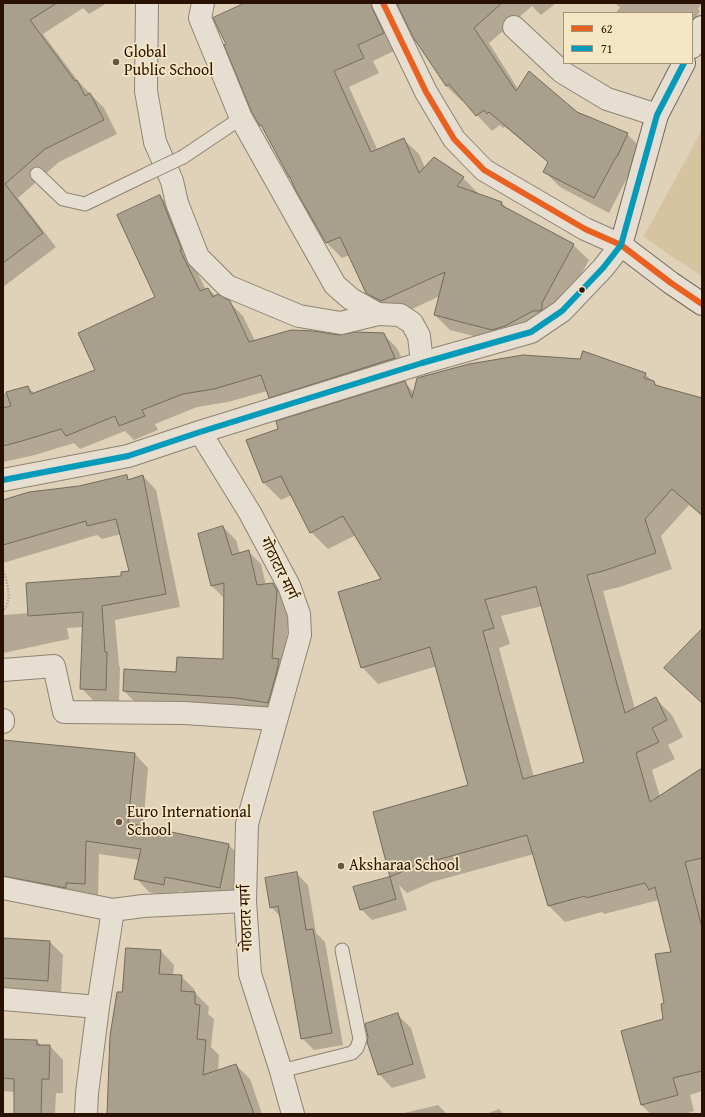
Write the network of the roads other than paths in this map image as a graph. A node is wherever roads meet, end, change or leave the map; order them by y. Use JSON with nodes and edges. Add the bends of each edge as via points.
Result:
{"nodes":[{"id":1,"x":147,"y":3,"type":"edge"},
{"id":2,"x":203,"y":3,"type":"edge"},
{"id":3,"x":383,"y":3,"type":"edge"},
{"id":4,"x":514,"y":27,"type":"dead end"},
{"id":5,"x":702,"y":28,"type":"edge"},
{"id":6,"x":693,"y":45,"type":"edge"},
{"id":7,"x":683,"y":64,"type":"edge"},
{"id":8,"x":657,"y":115,"type":"junction"},
{"id":9,"x":241,"y":118,"type":"junction"},
{"id":10,"x":37,"y":174,"type":"dead end"},
{"id":11,"x":621,"y":245,"type":"junction"},
{"id":12,"x":702,"y":304,"type":"edge"},
{"id":13,"x":378,"y":314,"type":"junction"},
{"id":14,"x":422,"y":363,"type":"junction"},
{"id":15,"x":200,"y":432,"type":"junction"},
{"id":16,"x":3,"y":480,"type":"edge"},
{"id":17,"x":3,"y":670,"type":"edge"},
{"id":18,"x":276,"y":719,"type":"junction"},
{"id":19,"x":3,"y":888,"type":"edge"},
{"id":20,"x":245,"y":901,"type":"junction"},
{"id":21,"x":113,"y":910,"type":"junction"},
{"id":22,"x":342,"y":950,"type":"dead end"},
{"id":23,"x":3,"y":999,"type":"edge"},
{"id":24,"x":98,"y":1007,"type":"junction"},
{"id":25,"x":281,"y":1070,"type":"junction"},
{"id":26,"x":86,"y":1114,"type":"edge"},
{"id":27,"x":293,"y":1114,"type":"edge"}],
"edges":[{"from":1,"to":13,"type":"street","via":[[146,91],[155,142],[172,180],[177,203],[198,256],[227,286],[299,316],[340,323]]},
{"from":2,"to":9,"type":"street","via":[[200,18]]},
{"from":3,"to":11,"type":"street","via":[[426,92],[454,139],[484,170],[585,229]]},
{"from":4,"to":8,"type":"street","via":[[562,72],[607,99]]},
{"from":5,"to":6,"type":"street"},
{"from":7,"to":8,"type":"street"},
{"from":8,"to":11,"type":"street"},
{"from":9,"to":10,"type":"lane","bridge":true,"via":[[183,157],[85,204],[63,199]]},
{"from":9,"to":13,"type":"street","via":[[335,285],[351,299]]},
{"from":11,"to":12,"type":"street"},
{"from":11,"to":14,"type":"street","via":[[562,311],[531,332]]},
{"from":13,"to":14,"type":"street","via":[[400,315],[412,323],[419,336]]},
{"from":14,"to":15,"type":"street"},
{"from":15,"to":16,"type":"street","via":[[128,456]]},
{"from":15,"to":18,"type":"street","name":"गोठाटार मार्ग","via":[[250,513],[290,586],[299,614],[300,635]]},
{"from":17,"to":18,"type":"street","via":[[54,666],[64,712],[184,713]]},
{"from":18,"to":20,"type":"street","name":"गोठाटार मार्ग","via":[[248,824]]},
{"from":19,"to":21,"type":"street"},
{"from":20,"to":21,"type":"street"},
{"from":20,"to":25,"type":"street","name":"गोठाटार मार्ग","via":[[250,974]]},
{"from":21,"to":24,"type":"street"},
{"from":22,"to":25,"type":"lane","via":[[360,1039],[357,1048],[352,1053]]},
{"from":23,"to":24,"type":"street"},
{"from":24,"to":26,"type":"street"},
{"from":25,"to":27,"type":"street","name":"गोठाटार मार्ग"}]}
